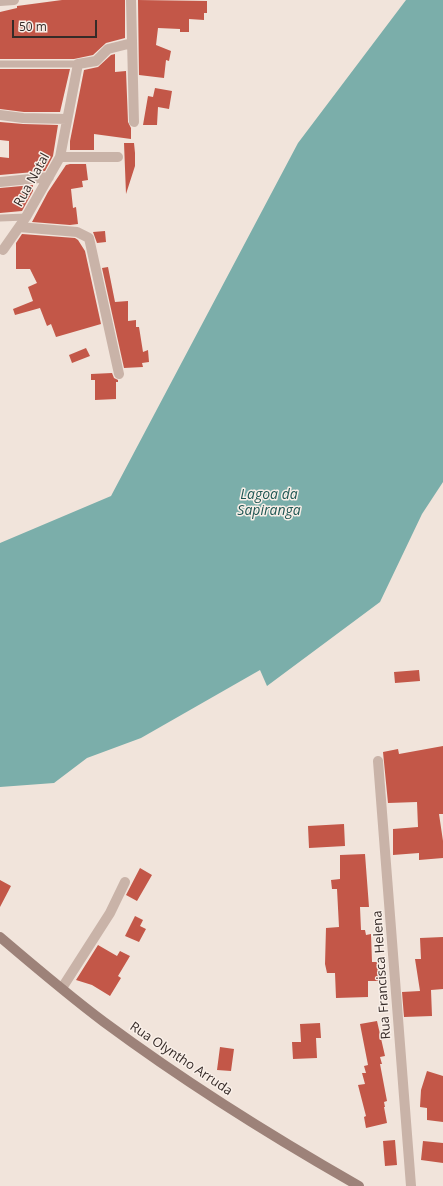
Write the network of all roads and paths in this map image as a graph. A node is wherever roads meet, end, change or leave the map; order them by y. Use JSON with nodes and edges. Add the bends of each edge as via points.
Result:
{"nodes":[{"id":1,"x":14,"y":0,"type":"edge"},
{"id":2,"x":132,"y":0,"type":"edge"},
{"id":3,"x":0,"y":1,"type":"edge"},
{"id":4,"x":132,"y":43,"type":"junction"},
{"id":5,"x":0,"y":64,"type":"edge"},
{"id":6,"x":78,"y":64,"type":"junction"},
{"id":7,"x":0,"y":115,"type":"edge"},
{"id":8,"x":67,"y":119,"type":"junction"},
{"id":9,"x":134,"y":122,"type":"dead end"},
{"id":10,"x":60,"y":158,"type":"junction"},
{"id":11,"x":118,"y":158,"type":"dead end"},
{"id":12,"x":49,"y":178,"type":"junction"},
{"id":13,"x":0,"y":182,"type":"edge"},
{"id":14,"x":26,"y":217,"type":"junction"},
{"id":15,"x":0,"y":218,"type":"edge"},
{"id":16,"x":19,"y":227,"type":"junction"},
{"id":17,"x":1,"y":252,"type":"edge"},
{"id":18,"x":119,"y":374,"type":"dead end"},
{"id":19,"x":378,"y":761,"type":"dead end"},
{"id":20,"x":125,"y":882,"type":"dead end"},
{"id":21,"x":0,"y":937,"type":"edge"},
{"id":22,"x":62,"y":988,"type":"junction"},
{"id":23,"x":359,"y":1186,"type":"edge"},
{"id":24,"x":411,"y":1186,"type":"edge"}],
"edges":[{"from":1,"to":3,"type":"street"},
{"from":2,"to":4,"type":"street"},
{"from":4,"to":6,"type":"street","via":[[108,49],[96,61]]},
{"from":4,"to":9,"type":"street"},
{"from":5,"to":6,"type":"lane"},
{"from":6,"to":8,"type":"street","name":"Rua Natal"},
{"from":7,"to":8,"type":"street"},
{"from":8,"to":10,"type":"street","name":"Rua Natal"},
{"from":10,"to":11,"type":"street"},
{"from":10,"to":12,"type":"street","name":"Rua Natal"},
{"from":12,"to":13,"type":"street"},
{"from":12,"to":14,"type":"street","name":"Rua Natal"},
{"from":14,"to":15,"type":"lane"},
{"from":14,"to":16,"type":"street","name":"Rua Natal"},
{"from":16,"to":17,"type":"street","name":"Rua Natal"},
{"from":16,"to":18,"type":"street","via":[[77,232],[89,238]]},
{"from":19,"to":24,"type":"street","name":"Rua Francisca Helena"},
{"from":20,"to":22,"type":"street","via":[[110,913]]},
{"from":21,"to":22,"type":"street","name":"Rua Olyntho Arruda"},
{"from":22,"to":23,"type":"street","name":"Rua Olyntho Arruda","via":[[103,1021],[207,1094],[284,1143]]}]}
